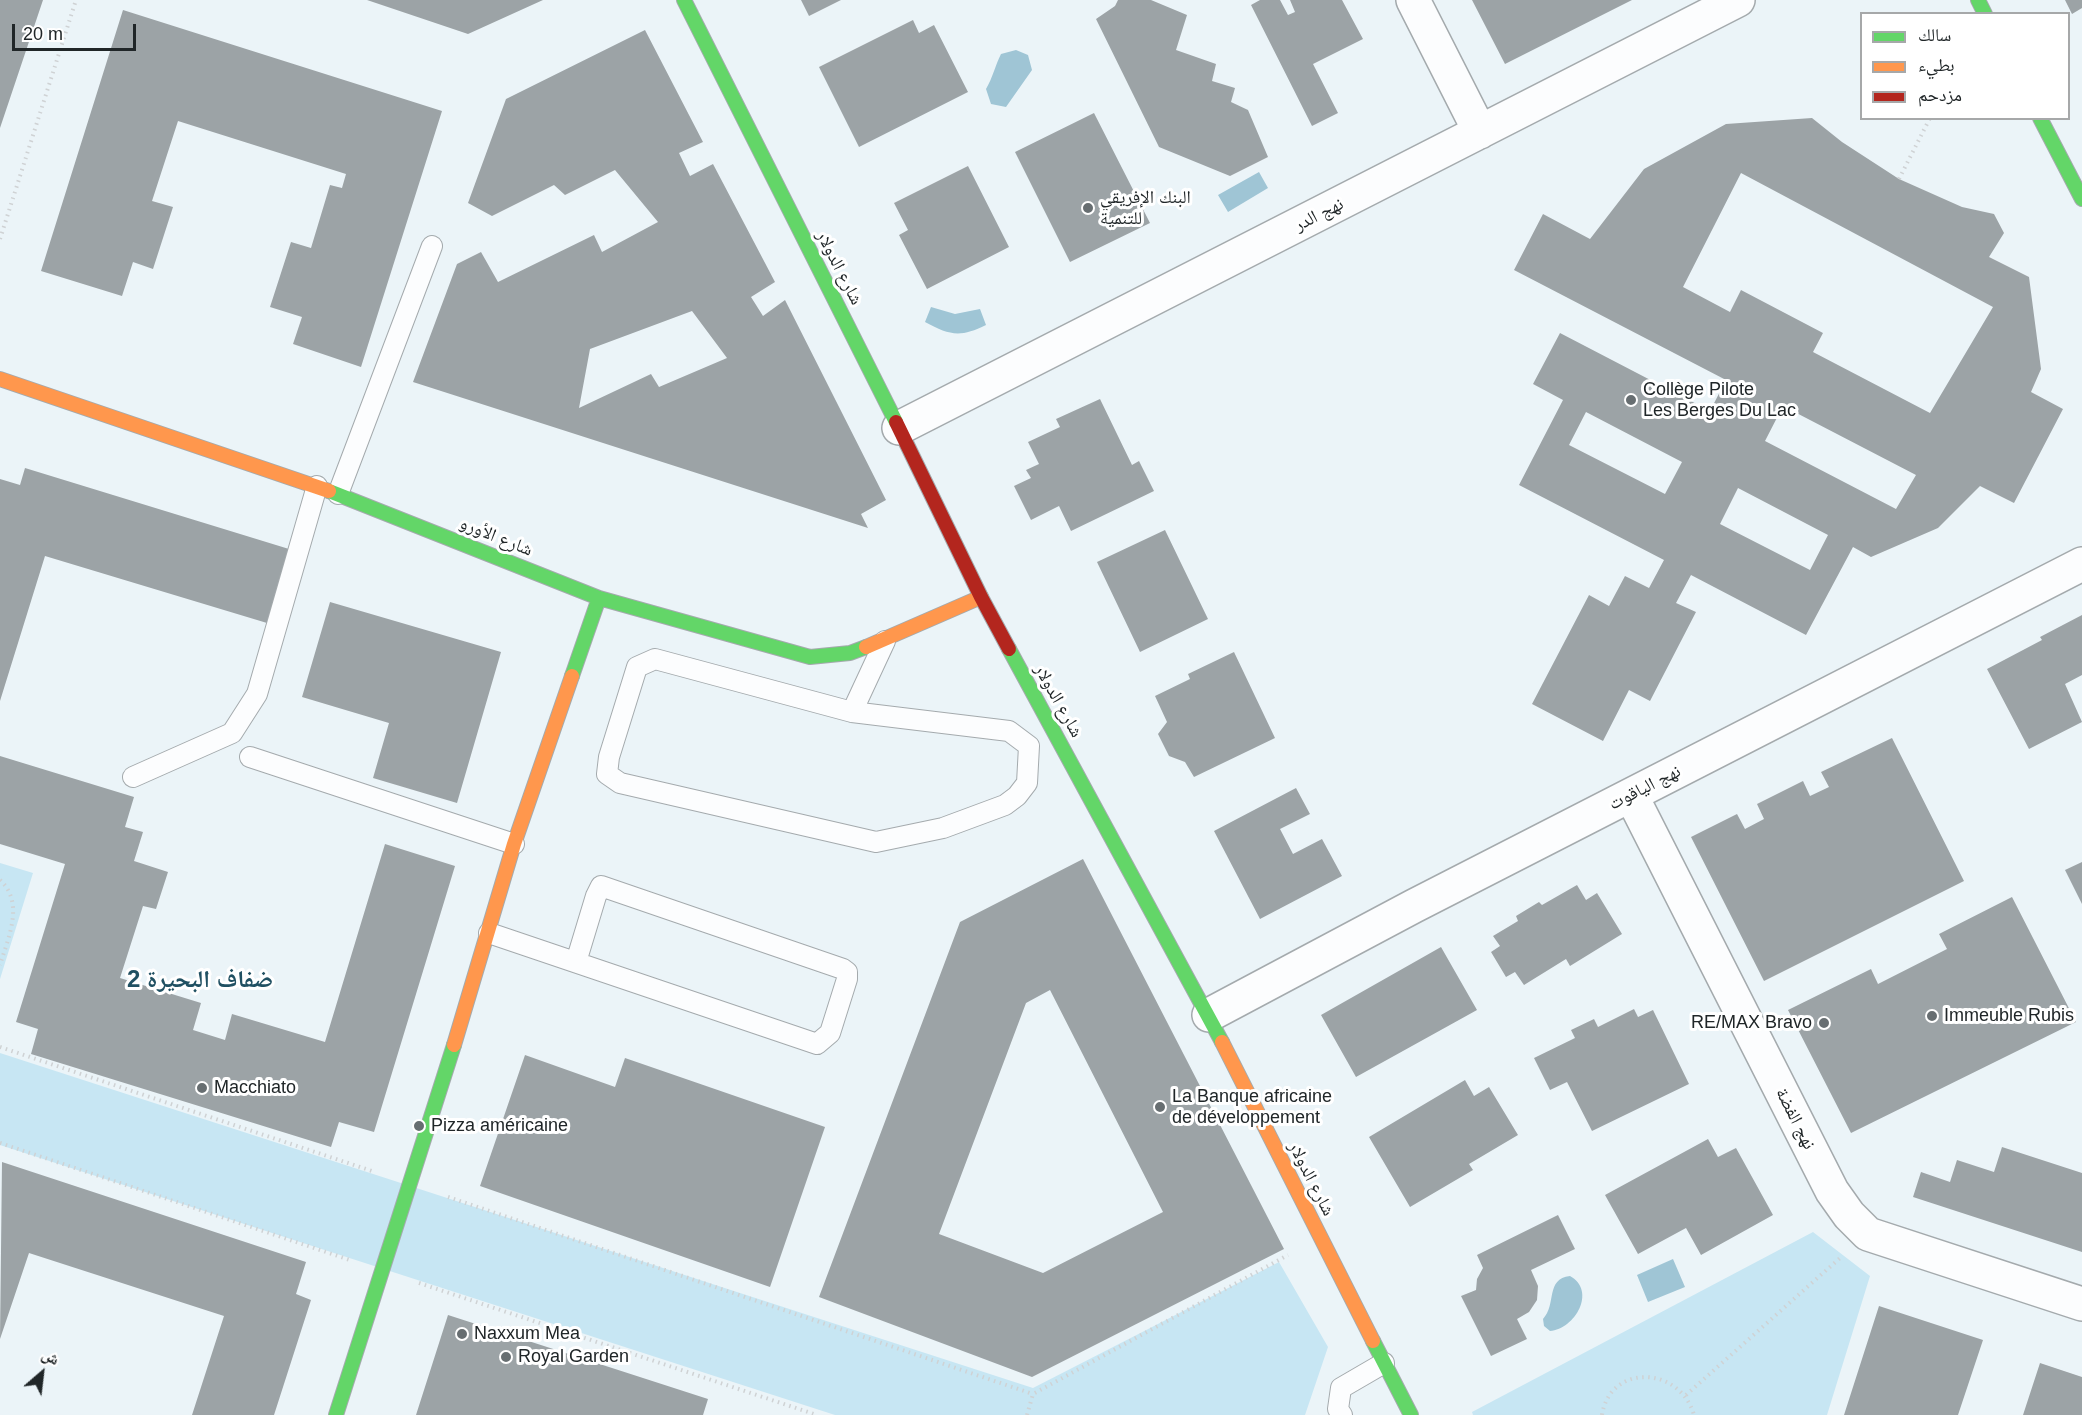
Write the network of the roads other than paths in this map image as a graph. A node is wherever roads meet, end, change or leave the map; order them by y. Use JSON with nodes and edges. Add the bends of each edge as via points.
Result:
{"nodes":[{"id":1,"x":684,"y":0,"type":"edge"},
{"id":2,"x":1413,"y":0,"type":"edge"},
{"id":3,"x":1738,"y":0,"type":"edge"},
{"id":4,"x":2041,"y":120,"type":"edge"},
{"id":5,"x":1480,"y":132,"type":"junction"},
{"id":6,"x":2080,"y":192,"type":"edge"},
{"id":7,"x":432,"y":246,"type":"dead end"},
{"id":8,"x":0,"y":379,"type":"edge"},
{"id":9,"x":899,"y":428,"type":"junction"},
{"id":10,"x":317,"y":486,"type":"junction"},
{"id":11,"x":338,"y":494,"type":"junction"},
{"id":12,"x":2082,"y":564,"type":"edge"},
{"id":13,"x":981,"y":597,"type":"junction"},
{"id":14,"x":599,"y":598,"type":"junction"},
{"id":15,"x":885,"y":641,"type":"junction"},
{"id":16,"x":852,"y":712,"type":"junction"},
{"id":17,"x":250,"y":758,"type":"dead end"},
{"id":18,"x":133,"y":777,"type":"dead end"},
{"id":19,"x":1631,"y":795,"type":"junction"},
{"id":20,"x":514,"y":844,"type":"junction"},
{"id":21,"x":489,"y":933,"type":"junction"},
{"id":22,"x":576,"y":962,"type":"junction"},
{"id":23,"x":1209,"y":1016,"type":"junction"},
{"id":24,"x":2082,"y":1304,"type":"edge"},
{"id":25,"x":1384,"y":1363,"type":"junction"},
{"id":26,"x":1337,"y":1413,"type":"edge"},
{"id":27,"x":336,"y":1415,"type":"edge"},
{"id":28,"x":1411,"y":1415,"type":"edge"}],
"edges":[{"from":1,"to":9,"type":"street","name":"شارع الدولار"},
{"from":2,"to":5,"type":"street"},
{"from":3,"to":5,"type":"street","name":"نهج الدر"},
{"from":4,"to":6,"type":"street"},
{"from":5,"to":9,"type":"street","name":"نهج الدر"},
{"from":7,"to":11,"type":"lane"},
{"from":8,"to":10,"type":"street","name":"شارع الأورو"},
{"from":9,"to":13,"type":"street","name":"شارع الدولار"},
{"from":10,"to":11,"type":"street","name":"شارع الأورو"},
{"from":10,"to":18,"type":"lane","via":[[256,694],[232,733]]},
{"from":11,"to":14,"type":"street","name":"شارع الأورو"},
{"from":12,"to":19,"type":"street","name":"نهج الياقوت"},
{"from":13,"to":15,"type":"street","name":"شارع الأورو"},
{"from":13,"to":23,"type":"street","name":"شارع الدولار"},
{"from":14,"to":15,"type":"street","name":"شارع الأورو","via":[[810,657],[850,653]]},
{"from":14,"to":20,"type":"street"},
{"from":15,"to":16,"type":"lane"},
{"from":16,"to":16,"type":"lane","via":[[655,659],[637,667],[607,774],[620,783],[876,842],[943,828],[1005,805],[1027,783],[1029,746],[1009,732]]},
{"from":17,"to":20,"type":"lane"},
{"from":19,"to":23,"type":"street","name":"نهج الياقوت"},
{"from":19,"to":24,"type":"street","name":"نهج الفضة","via":[[1832,1191],[1849,1215],[1868,1234]]},
{"from":20,"to":21,"type":"street"},
{"from":21,"to":22,"type":"lane"},
{"from":21,"to":27,"type":"street"},
{"from":22,"to":22,"type":"lane","via":[[817,1044],[831,1033],[847,980],[843,969],[601,886]]},
{"from":23,"to":25,"type":"street","name":"شارع الدولار"},
{"from":25,"to":26,"type":"lane","via":[[1341,1388]]},
{"from":25,"to":28,"type":"street","name":"شارع الدولار"}]}
